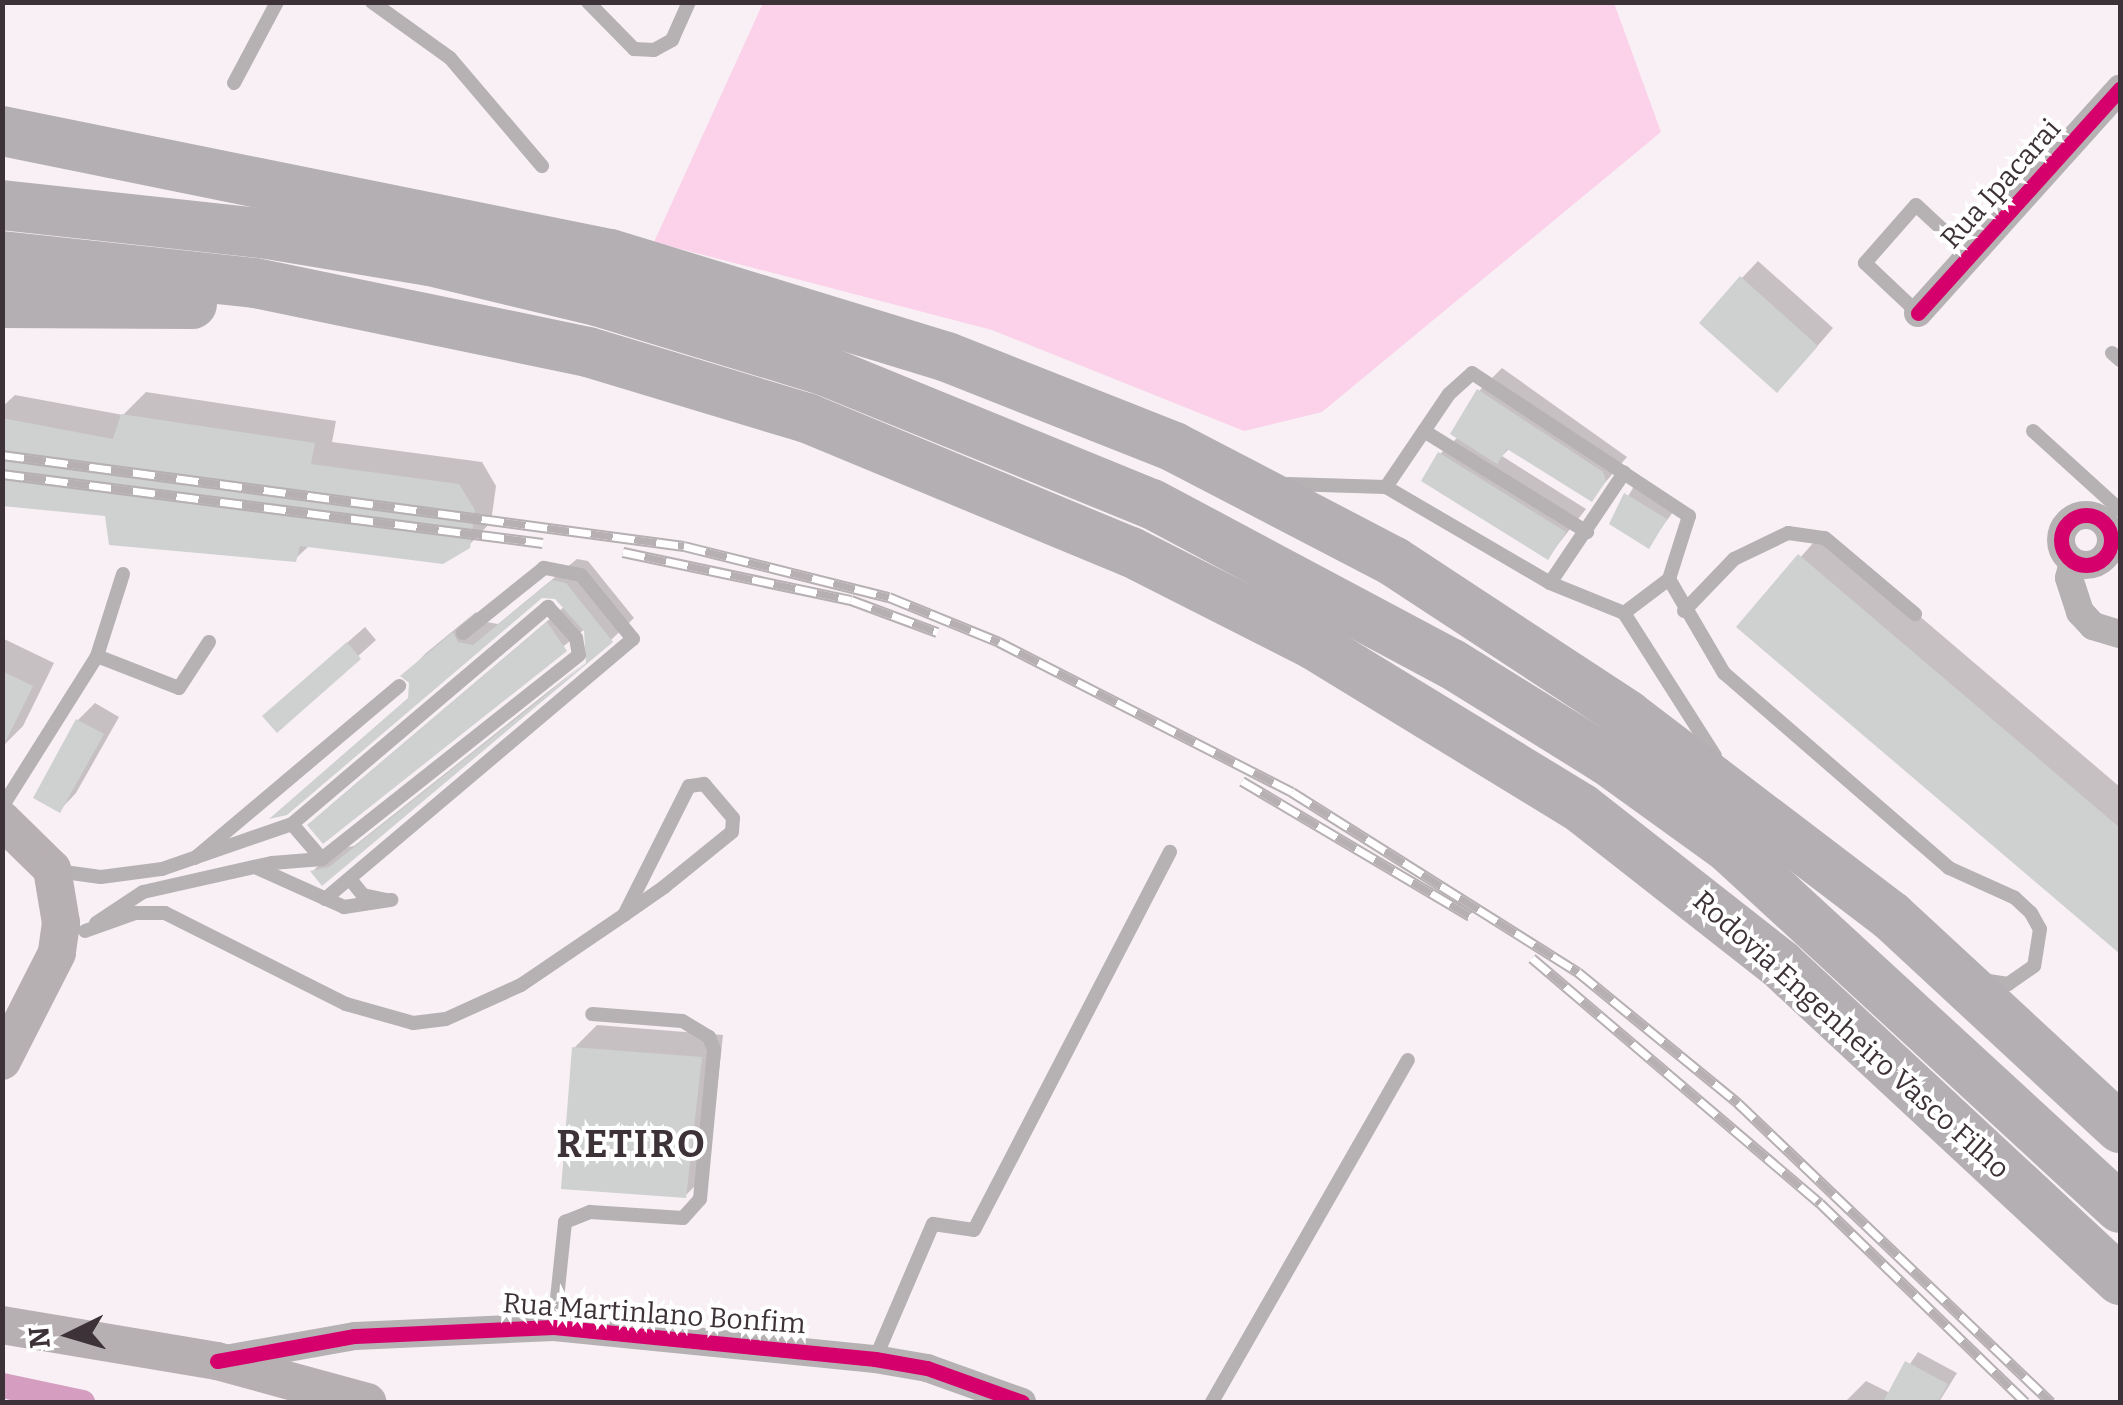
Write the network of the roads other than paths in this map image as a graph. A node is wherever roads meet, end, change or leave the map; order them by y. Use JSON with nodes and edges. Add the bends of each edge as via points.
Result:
{"nodes":[{"id":1,"x":277,"y":2,"type":"edge"},
{"id":2,"x":372,"y":2,"type":"edge"},
{"id":3,"x":588,"y":2,"type":"edge"},
{"id":4,"x":689,"y":2,"type":"edge"},
{"id":5,"x":234,"y":83,"type":"dead end"},
{"id":6,"x":2120,"y":88,"type":"edge"},
{"id":7,"x":2,"y":132,"type":"edge"},
{"id":8,"x":542,"y":166,"type":"dead end"},
{"id":9,"x":2,"y":205,"type":"edge"},
{"id":10,"x":2,"y":256,"type":"edge"},
{"id":11,"x":1970,"y":256,"type":"junction"},
{"id":12,"x":2,"y":304,"type":"edge"},
{"id":13,"x":1918,"y":313,"type":"joint"},
{"id":14,"x":420,"y":314,"type":"junction"},
{"id":15,"x":1424,"y":431,"type":"junction"},
{"id":16,"x":2034,"y":432,"type":"dead end"},
{"id":17,"x":1624,"y":473,"type":"junction"},
{"id":18,"x":1236,"y":478,"type":"junction"},
{"id":19,"x":1386,"y":487,"type":"junction"},
{"id":20,"x":1152,"y":504,"type":"junction"},
{"id":21,"x":2120,"y":510,"type":"edge"},
{"id":22,"x":1586,"y":532,"type":"junction"},
{"id":23,"x":2072,"y":562,"type":"dead end"},
{"id":24,"x":123,"y":574,"type":"dead end"},
{"id":25,"x":1669,"y":579,"type":"junction"},
{"id":26,"x":1550,"y":583,"type":"junction"},
{"id":27,"x":1684,"y":611,"type":"junction"},
{"id":28,"x":1624,"y":613,"type":"junction"},
{"id":29,"x":1915,"y":614,"type":"dead end"},
{"id":30,"x":1486,"y":620,"type":"junction"},
{"id":31,"x":463,"y":633,"type":"dead end"},
{"id":32,"x":2120,"y":634,"type":"edge"},
{"id":33,"x":208,"y":642,"type":"dead end"},
{"id":34,"x":96,"y":656,"type":"junction"},
{"id":35,"x":399,"y":686,"type":"dead end"},
{"id":36,"x":2,"y":807,"type":"edge"},
{"id":37,"x":1756,"y":808,"type":"junction"},
{"id":38,"x":2,"y":820,"type":"edge"},
{"id":39,"x":292,"y":824,"type":"junction"},
{"id":40,"x":1170,"y":852,"type":"dead end"},
{"id":41,"x":194,"y":858,"type":"junction"},
{"id":42,"x":322,"y":859,"type":"junction"},
{"id":43,"x":255,"y":866,"type":"junction"},
{"id":44,"x":52,"y":869,"type":"junction"},
{"id":45,"x":350,"y":879,"type":"junction"},
{"id":46,"x":179,"y":885,"type":"junction"},
{"id":47,"x":325,"y":899,"type":"junction"},
{"id":48,"x":624,"y":915,"type":"junction"},
{"id":49,"x":179,"y":919,"type":"junction"},
{"id":50,"x":71,"y":942,"type":"junction"},
{"id":51,"x":1961,"y":976,"type":"junction"},
{"id":52,"x":592,"y":1014,"type":"dead end"},
{"id":53,"x":1408,"y":1060,"type":"dead end"},
{"id":54,"x":2,"y":1061,"type":"edge"},
{"id":55,"x":2120,"y":1128,"type":"edge"},
{"id":56,"x":2120,"y":1208,"type":"edge"},
{"id":57,"x":2120,"y":1280,"type":"edge"},
{"id":58,"x":2,"y":1325,"type":"edge"},
{"id":59,"x":554,"y":1327,"type":"junction"},
{"id":60,"x":875,"y":1359,"type":"junction"},
{"id":61,"x":217,"y":1361,"type":"junction"},
{"id":62,"x":367,"y":1402,"type":"edge"},
{"id":63,"x":1022,"y":1402,"type":"edge"},
{"id":64,"x":1212,"y":1402,"type":"edge"}],
"edges":[{"from":1,"to":5,"type":"lane"},
{"from":2,"to":8,"type":"lane","via":[[450,58]]},
{"from":3,"to":4,"type":"lane","via":[[634,49],[654,50],[672,40]]},
{"from":6,"to":11,"type":"street","name":"Rua Ipacarai"},
{"from":7,"to":18,"type":"highway","via":[[433,214],[709,282],[1056,396]]},
{"from":9,"to":20,"type":"highway","name":"Rodovia Engenheiro Vasco Filho","via":[[268,234],[430,261],[597,301],[823,370]]},
{"from":10,"to":14,"type":"highway","name":"Rodovia Engenheiro Vasco Filho","via":[[255,283]]},
{"from":11,"to":13,"type":"street","name":"Rua Ipacarai"},
{"from":11,"to":13,"type":"lane","via":[[1916,205],[1865,264]]},
{"from":12,"to":14,"type":"highway","via":[[102,300]]},
{"from":14,"to":57,"type":"highway","name":"Rodovia Engenheiro Vasco Filho","via":[[588,352],[808,418],[1018,500],[1314,645],[1494,750],[1699,897],[1869,1043]]},
{"from":15,"to":17,"type":"lane","via":[[1472,372]]},
{"from":15,"to":19,"type":"lane"},
{"from":15,"to":22,"type":"lane"},
{"from":16,"to":21,"type":"lane"},
{"from":17,"to":22,"type":"lane"},
{"from":17,"to":25,"type":"lane","via":[[1689,516]]},
{"from":18,"to":19,"type":"lane"},
{"from":18,"to":30,"type":"highway"},
{"from":19,"to":26,"type":"lane"},
{"from":20,"to":30,"type":"highway","via":[[1292,546]]},
{"from":20,"to":56,"type":"highway","name":"Rodovia Engenheiro Vasco Filho","via":[[1452,664],[1607,760],[1729,848]]},
{"from":22,"to":26,"type":"lane"},
{"from":23,"to":32,"type":"street","via":[[2069,578],[2080,612],[2093,626]]},
{"from":24,"to":34,"type":"lane"},
{"from":25,"to":27,"type":"lane"},
{"from":25,"to":28,"type":"lane"},
{"from":26,"to":28,"type":"lane"},
{"from":27,"to":29,"type":"lane","via":[[1734,559],[1788,533],[1825,538]]},
{"from":27,"to":51,"type":"lane","via":[[1724,673],[1757,708],[1950,868],[2015,898],[2031,913],[2041,948],[2022,979],[2008,984]]},
{"from":28,"to":37,"type":"lane","via":[[1703,741]]},
{"from":30,"to":37,"type":"highway"},
{"from":31,"to":45,"type":"lane","via":[[544,568],[582,575],[633,638]]},
{"from":33,"to":34,"type":"lane","via":[[180,688]]},
{"from":34,"to":36,"type":"lane"},
{"from":35,"to":41,"type":"lane"},
{"from":37,"to":51,"type":"highway"},
{"from":38,"to":44,"type":"street"},
{"from":39,"to":41,"type":"lane"},
{"from":39,"to":42,"type":"lane"},
{"from":39,"to":42,"type":"lane","via":[[542,609],[557,611],[579,644],[573,661]]},
{"from":40,"to":60,"type":"lane","via":[[974,1230],[933,1224]]},
{"from":41,"to":44,"type":"lane","via":[[102,877]]},
{"from":42,"to":43,"type":"lane"},
{"from":43,"to":46,"type":"lane"},
{"from":43,"to":47,"type":"lane"},
{"from":44,"to":50,"type":"street"},
{"from":45,"to":47,"type":"lane"},
{"from":45,"to":47,"type":"lane","via":[[363,895],[391,900],[365,908]]},
{"from":46,"to":49,"type":"lane","via":[[165,898]]},
{"from":46,"to":50,"type":"lane","via":[[127,899]]},
{"from":48,"to":48,"type":"lane","via":[[689,786],[704,784],[733,818],[732,832]]},
{"from":48,"to":49,"type":"lane","via":[[496,1000],[413,1023],[346,1004]]},
{"from":49,"to":50,"type":"lane","via":[[135,913]]},
{"from":50,"to":54,"type":"street"},
{"from":51,"to":55,"type":"highway"},
{"from":52,"to":59,"type":"lane","via":[[682,1022],[708,1038],[714,1050],[700,1199],[683,1218],[590,1212],[565,1222]]},
{"from":53,"to":64,"type":"lane"},
{"from":58,"to":61,"type":"street"},
{"from":59,"to":60,"type":"street","name":"Rua Martinlano Bonfim"},
{"from":59,"to":61,"type":"street","name":"Rua Martinlano Bonfim","via":[[355,1336]]},
{"from":60,"to":63,"type":"street","name":"Rua Martinlano Bonfim","via":[[927,1368]]},
{"from":61,"to":62,"type":"street"}]}
